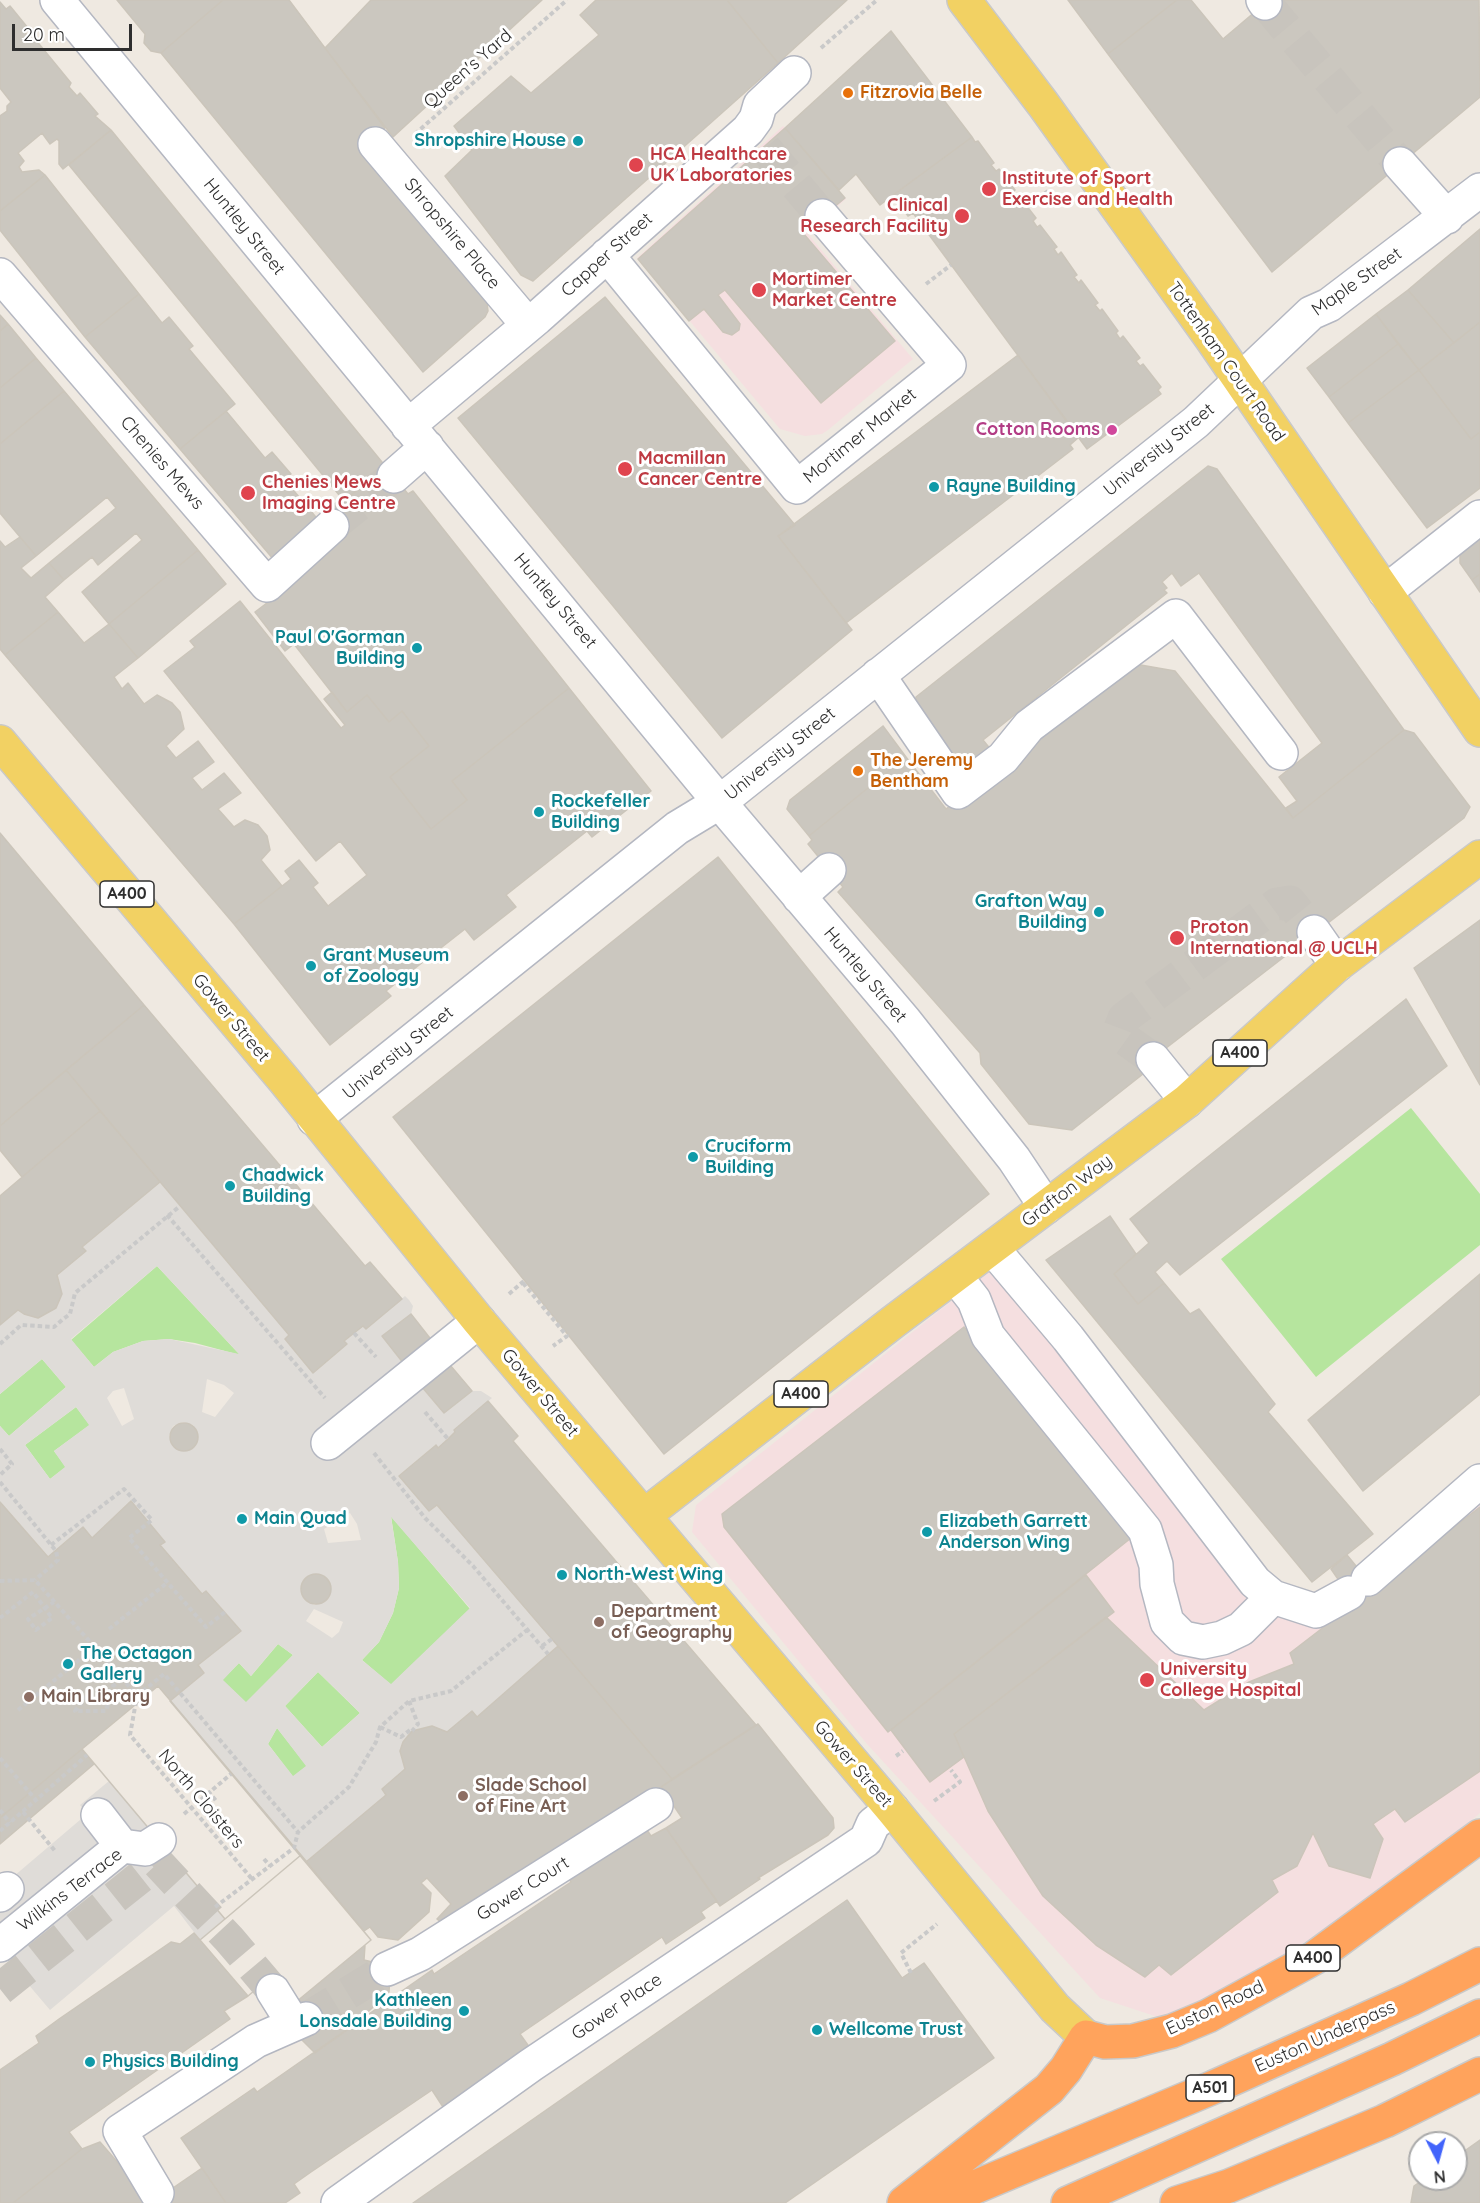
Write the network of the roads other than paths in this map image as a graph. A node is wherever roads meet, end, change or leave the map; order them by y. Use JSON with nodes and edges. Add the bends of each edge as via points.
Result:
{"nodes":[{"id":1,"x":57,"y":0,"type":"edge"},
{"id":2,"x":964,"y":0,"type":"edge"},
{"id":3,"x":806,"y":62,"type":"road end"},
{"id":4,"x":381,"y":151,"type":"road end"},
{"id":5,"x":1400,"y":164,"type":"tunnel mouth"},
{"id":6,"x":1480,"y":190,"type":"edge"},
{"id":7,"x":822,"y":216,"type":"tunnel mouth"},
{"id":8,"x":1447,"y":217,"type":"junction"},
{"id":9,"x":607,"y":255,"type":"junction"},
{"id":10,"x":0,"y":275,"type":"edge"},
{"id":11,"x":528,"y":325,"type":"junction"},
{"id":12,"x":1240,"y":381,"type":"junction"},
{"id":13,"x":418,"y":436,"type":"junction"},
{"id":14,"x":394,"y":476,"type":"tunnel mouth"},
{"id":15,"x":1480,"y":518,"type":"edge"},
{"id":16,"x":332,"y":526,"type":"tunnel mouth"},
{"id":17,"x":1384,"y":592,"type":"junction"},
{"id":18,"x":878,"y":675,"type":"junction"},
{"id":19,"x":1480,"y":730,"type":"edge"},
{"id":20,"x":0,"y":742,"type":"edge"},
{"id":21,"x":1281,"y":753,"type":"dead end"},
{"id":22,"x":720,"y":802,"type":"junction"},
{"id":23,"x":1480,"y":857,"type":"edge"},
{"id":24,"x":829,"y":870,"type":"dead end"},
{"id":25,"x":799,"y":897,"type":"junction"},
{"id":26,"x":1314,"y":933,"type":"tunnel mouth"},
{"id":27,"x":1337,"y":965,"type":"junction"},
{"id":28,"x":1153,"y":1059,"type":"tunnel mouth"},
{"id":29,"x":1187,"y":1101,"type":"junction"},
{"id":30,"x":314,"y":1119,"type":"junction"},
{"id":31,"x":1046,"y":1207,"type":"junction"},
{"id":32,"x":993,"y":1249,"type":"junction"},
{"id":33,"x":956,"y":1276,"type":"junction"},
{"id":34,"x":479,"y":1321,"type":"junction"},
{"id":35,"x":328,"y":1443,"type":"dead end"},
{"id":36,"x":1480,"y":1481,"type":"edge"},
{"id":37,"x":645,"y":1515,"type":"junction"},
{"id":38,"x":1273,"y":1597,"type":"junction"},
{"id":39,"x":656,"y":1805,"type":"dead end"},
{"id":40,"x":892,"y":1809,"type":"junction"},
{"id":41,"x":98,"y":1815,"type":"dead end"},
{"id":42,"x":1480,"y":1836,"type":"edge"},
{"id":43,"x":4,"y":1915,"type":"edge"},
{"id":44,"x":1480,"y":1964,"type":"edge"},
{"id":45,"x":387,"y":1969,"type":"tunnel mouth"},
{"id":46,"x":273,"y":1991,"type":"tunnel mouth"},
{"id":47,"x":1480,"y":2016,"type":"edge"},
{"id":48,"x":1086,"y":2037,"type":"junction"},
{"id":49,"x":1480,"y":2074,"type":"edge"},
{"id":50,"x":157,"y":2193,"type":"dead end"},
{"id":51,"x":1234,"y":2195,"type":"edge"},
{"id":52,"x":338,"y":2203,"type":"edge"},
{"id":53,"x":904,"y":2203,"type":"edge"},
{"id":54,"x":937,"y":2203,"type":"edge"},
{"id":55,"x":1068,"y":2203,"type":"edge"},
{"id":56,"x":1177,"y":2203,"type":"edge"}],
"edges":[{"from":1,"to":13,"type":"street","name":"Huntley Street"},
{"from":2,"to":12,"type":"main road","name":"Tottenham Court Road"},
{"from":3,"to":9,"type":"street","name":"Capper Street","via":[[760,105],[757,139]]},
{"from":4,"to":11,"type":"street","name":"Shropshire Place"},
{"from":5,"to":8,"type":"street"},
{"from":6,"to":8,"type":"street","name":"Maple Street"},
{"from":7,"to":9,"type":"street","name":"Mortimer Market","via":[[949,365],[797,487]]},
{"from":8,"to":12,"type":"street","name":"Maple Street","via":[[1329,305],[1311,313]]},
{"from":9,"to":11,"type":"street","name":"Capper Street"},
{"from":10,"to":16,"type":"street","name":"Chenies Mews","via":[[267,585]]},
{"from":11,"to":13,"type":"street","name":"Capper Street"},
{"from":12,"to":17,"type":"main road","name":"Tottenham Court Road"},
{"from":12,"to":18,"type":"street","name":"University Street","via":[[1196,422]]},
{"from":13,"to":14,"type":"street"},
{"from":13,"to":22,"type":"street","name":"Huntley Street"},
{"from":15,"to":17,"type":"street"},
{"from":17,"to":19,"type":"main road","name":"Tottenham Court Road"},
{"from":18,"to":21,"type":"street","via":[[958,792],[1003,758],[1029,726],[1176,616]]},
{"from":18,"to":22,"type":"street","name":"University Street"},
{"from":20,"to":30,"type":"main road","name":"Gower Street","number":"A400"},
{"from":22,"to":25,"type":"street","name":"Huntley Street"},
{"from":22,"to":30,"type":"street","name":"University Street","via":[[677,828]]},
{"from":23,"to":27,"type":"main road","name":"Grafton Way","number":"A400"},
{"from":24,"to":25,"type":"street"},
{"from":25,"to":31,"type":"street","name":"Huntley Street","via":[[927,1048],[1014,1159]]},
{"from":26,"to":27,"type":"street"},
{"from":27,"to":29,"type":"main road","name":"Grafton Way","number":"A400"},
{"from":28,"to":29,"type":"street"},
{"from":29,"to":31,"type":"main road","name":"Grafton Way","number":"A400"},
{"from":30,"to":34,"type":"main road","name":"Gower Street","number":"A400"},
{"from":31,"to":32,"type":"main road","name":"Grafton Way","number":"A400"},
{"from":32,"to":33,"type":"main road","name":"Grafton Way","number":"A400"},
{"from":32,"to":38,"type":"street","via":[[1068,1338],[1254,1582]]},
{"from":33,"to":37,"type":"main road","name":"Grafton Way","number":"A400"},
{"from":33,"to":38,"type":"street","via":[[974,1300],[988,1336],[1145,1530],[1167,1622],[1183,1638],[1203,1642],[1222,1638],[1241,1629]]},
{"from":34,"to":35,"type":"street"},
{"from":34,"to":37,"type":"main road","name":"Gower Street","number":"A400"},
{"from":36,"to":38,"type":"street","via":[[1358,1586],[1316,1611]]},
{"from":37,"to":40,"type":"main road","name":"Gower Street","number":"A400","via":[[678,1559]]},
{"from":39,"to":45,"type":"street","name":"Gower Court","via":[[420,1954]]},
{"from":40,"to":48,"type":"main road","name":"Gower Street","number":"A400","via":[[1055,2008]]},
{"from":40,"to":52,"type":"street","name":"Gower Place","via":[[873,1824],[866,1840],[531,2065]]},
{"from":41,"to":43,"type":"street","name":"Wilkins Terrace","via":[[142,1845]]},
{"from":42,"to":48,"type":"highway","name":"Euston Road","number":"A400","via":[[1314,1958],[1208,2016],[1133,2041],[1105,2042]]},
{"from":44,"to":54,"type":"highway","name":"Euston Underpass","number":"A501","via":[[1214,2087]]},
{"from":46,"to":50,"type":"street","via":[[299,2021],[256,2041],[120,2131]]},
{"from":47,"to":55,"type":"highway","number":"A501"},
{"from":48,"to":53,"type":"highway","via":[[1049,2089]]},
{"from":49,"to":51,"type":"highway"},
{"from":51,"to":56,"type":"highway"}]}
